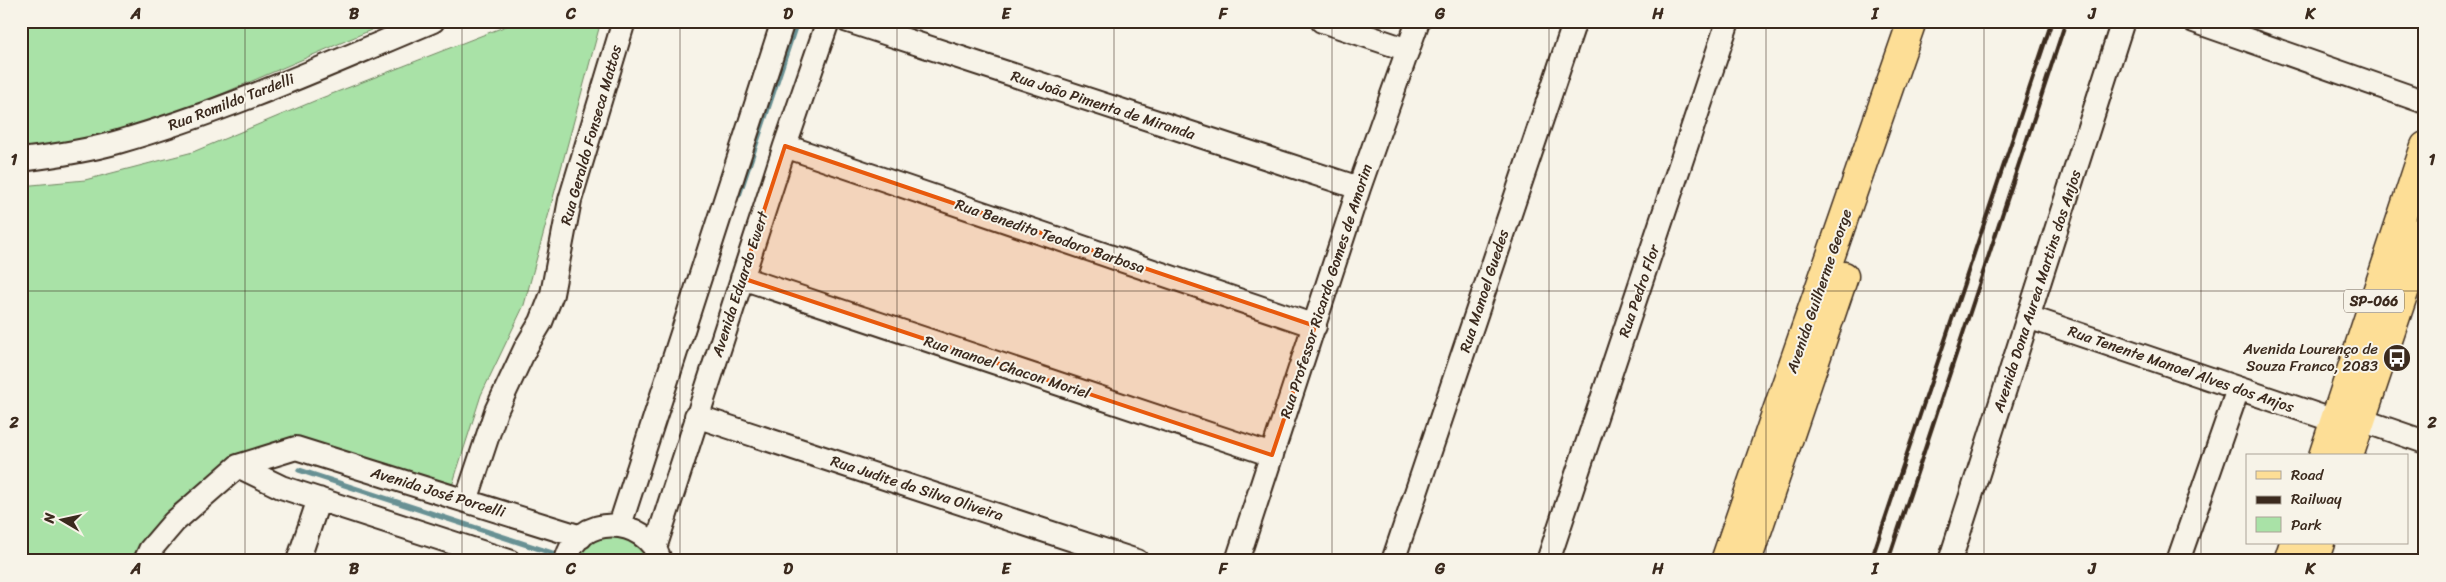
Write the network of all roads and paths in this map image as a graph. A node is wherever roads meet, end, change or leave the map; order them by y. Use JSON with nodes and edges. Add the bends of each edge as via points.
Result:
{"nodes":[{"id":1,"x":433,"y":21,"type":"edge"},
{"id":2,"x":624,"y":21,"type":"edge"},
{"id":3,"x":783,"y":21,"type":"edge"},
{"id":4,"x":828,"y":21,"type":"edge"},
{"id":5,"x":848,"y":21,"type":"edge"},
{"id":6,"x":1322,"y":21,"type":"edge"},
{"id":7,"x":1418,"y":21,"type":"edge"},
{"id":8,"x":1575,"y":21,"type":"edge"},
{"id":9,"x":1728,"y":21,"type":"edge"},
{"id":10,"x":1912,"y":21,"type":"edge"},
{"id":11,"x":1931,"y":21,"type":"edge"},
{"id":12,"x":2123,"y":21,"type":"edge"},
{"id":13,"x":2194,"y":21,"type":"edge"},
{"id":14,"x":1408,"y":50,"type":"junction"},
{"id":15,"x":2425,"y":102,"type":"edge"},
{"id":16,"x":785,"y":146,"type":"junction"},
{"id":17,"x":2425,"y":146,"type":"edge"},
{"id":18,"x":21,"y":160,"type":"edge"},
{"id":19,"x":1359,"y":188,"type":"junction"},
{"id":20,"x":2425,"y":230,"type":"edge"},
{"id":21,"x":742,"y":278,"type":"junction"},
{"id":22,"x":2028,"y":316,"type":"junction"},
{"id":23,"x":1315,"y":326,"type":"junction"},
{"id":24,"x":2238,"y":389,"type":"junction"},
{"id":25,"x":696,"y":416,"type":"junction"},
{"id":26,"x":2361,"y":420,"type":"junction"},
{"id":27,"x":2334,"y":421,"type":"junction"},
{"id":28,"x":2425,"y":442,"type":"edge"},
{"id":29,"x":296,"y":448,"type":"junction"},
{"id":30,"x":2324,"y":454,"type":"edge"},
{"id":31,"x":2350,"y":454,"type":"edge"},
{"id":32,"x":1272,"y":455,"type":"junction"},
{"id":33,"x":238,"y":466,"type":"junction"},
{"id":34,"x":281,"y":487,"type":"junction"},
{"id":35,"x":319,"y":500,"type":"junction"},
{"id":36,"x":466,"y":501,"type":"junction"},
{"id":37,"x":620,"y":525,"type":"junction"},
{"id":38,"x":581,"y":537,"type":"junction"},
{"id":39,"x":2294,"y":544,"type":"edge"},
{"id":40,"x":2320,"y":544,"type":"edge"},
{"id":41,"x":456,"y":553,"type":"edge"},
{"id":42,"x":657,"y":554,"type":"edge"},
{"id":43,"x":144,"y":561,"type":"edge"},
{"id":44,"x":298,"y":561,"type":"edge"},
{"id":45,"x":510,"y":561,"type":"edge"},
{"id":46,"x":566,"y":561,"type":"edge"},
{"id":47,"x":1137,"y":561,"type":"edge"},
{"id":48,"x":1237,"y":561,"type":"edge"},
{"id":49,"x":1393,"y":561,"type":"edge"},
{"id":50,"x":1548,"y":561,"type":"edge"},
{"id":51,"x":1725,"y":561,"type":"edge"},
{"id":52,"x":1747,"y":561,"type":"edge"},
{"id":53,"x":1950,"y":561,"type":"edge"},
{"id":54,"x":2178,"y":561,"type":"edge"},
{"id":55,"x":2288,"y":561,"type":"edge"},
{"id":56,"x":2314,"y":561,"type":"edge"}],
"edges":[{"from":1,"to":18,"type":"street","name":"Rua Romildo Tardelli","via":[[238,101],[163,128],[116,143]]},
{"from":2,"to":36,"type":"street","name":"Rua Geraldo Fonseca Mattos","via":[[570,200],[552,294],[496,411]]},
{"from":3,"to":37,"type":"street"},
{"from":4,"to":16,"type":"street","name":"Avenida Eduardo Ewert"},
{"from":5,"to":19,"type":"street","name":"Rua João Pimenta de Miranda"},
{"from":6,"to":14,"type":"street"},
{"from":7,"to":14,"type":"street","name":"Rua Professor Ricardo Gomes de Amorim"},
{"from":8,"to":49,"type":"street","name":"Rua Manoel Guedes"},
{"from":9,"to":50,"type":"street","name":"Rua Pedro Flor"},
{"from":10,"to":51,"type":"main road","name":"Avenida Guilherme George"},
{"from":11,"to":52,"type":"main road","name":"Avenida Guilherme George"},
{"from":12,"to":22,"type":"street","name":"Avenida Dona Aurea Martins dos Anjos"},
{"from":13,"to":15,"type":"street"},
{"from":14,"to":19,"type":"street","name":"Rua Professor Ricardo Gomes de Amorim"},
{"from":16,"to":21,"type":"street","name":"Avenida Eduardo Ewert"},
{"from":16,"to":23,"type":"street","name":"Rua Benedito Teodoro Barbosa"},
{"from":17,"to":27,"type":"main road","number":"SP-066"},
{"from":19,"to":23,"type":"street","name":"Rua Professor Ricardo Gomes de Amorim"},
{"from":20,"to":26,"type":"main road","number":"SP-066"},
{"from":21,"to":25,"type":"street","name":"Avenida Eduardo Ewert"},
{"from":21,"to":32,"type":"street","name":"Rua manoel Chacon Moriel"},
{"from":22,"to":24,"type":"street","name":"Rua Tenente Manoel Alves dos Anjos"},
{"from":22,"to":53,"type":"street","name":"Avenida Dona Aurea Martins dos Anjos"},
{"from":23,"to":32,"type":"street","name":"Rua Professor Ricardo Gomes de Amorim"},
{"from":24,"to":27,"type":"street","name":"Rua Tenente Manoel Alves dos Anjos"},
{"from":24,"to":54,"type":"street"},
{"from":25,"to":42,"type":"street","name":"Avenida Eduardo Ewert"},
{"from":25,"to":47,"type":"street","name":"Rua Judite da Silva Oliveira"},
{"from":26,"to":28,"type":"street"},
{"from":26,"to":31,"type":"main road","number":"SP-066"},
{"from":27,"to":30,"type":"main road","number":"SP-066"},
{"from":29,"to":33,"type":"street"},
{"from":29,"to":34,"type":"street","via":[[281,472]]},
{"from":29,"to":36,"type":"street","name":"Avenida José Porcelli"},
{"from":32,"to":48,"type":"street","name":"Rua Professor Ricardo Gomes de Amorim"},
{"from":33,"to":34,"type":"street"},
{"from":33,"to":43,"type":"street","via":[[174,522]]},
{"from":34,"to":35,"type":"street"},
{"from":35,"to":41,"type":"street"},
{"from":35,"to":44,"type":"street"},
{"from":36,"to":38,"type":"street","name":"Avenida José Porcelli"},
{"from":37,"to":38,"type":"street","via":[[592,529]]},
{"from":37,"to":42,"type":"street","via":[[646,537]]},
{"from":38,"to":46,"type":"street"},
{"from":39,"to":55,"type":"main road"},
{"from":40,"to":56,"type":"main road"},
{"from":41,"to":45,"type":"street"}]}
